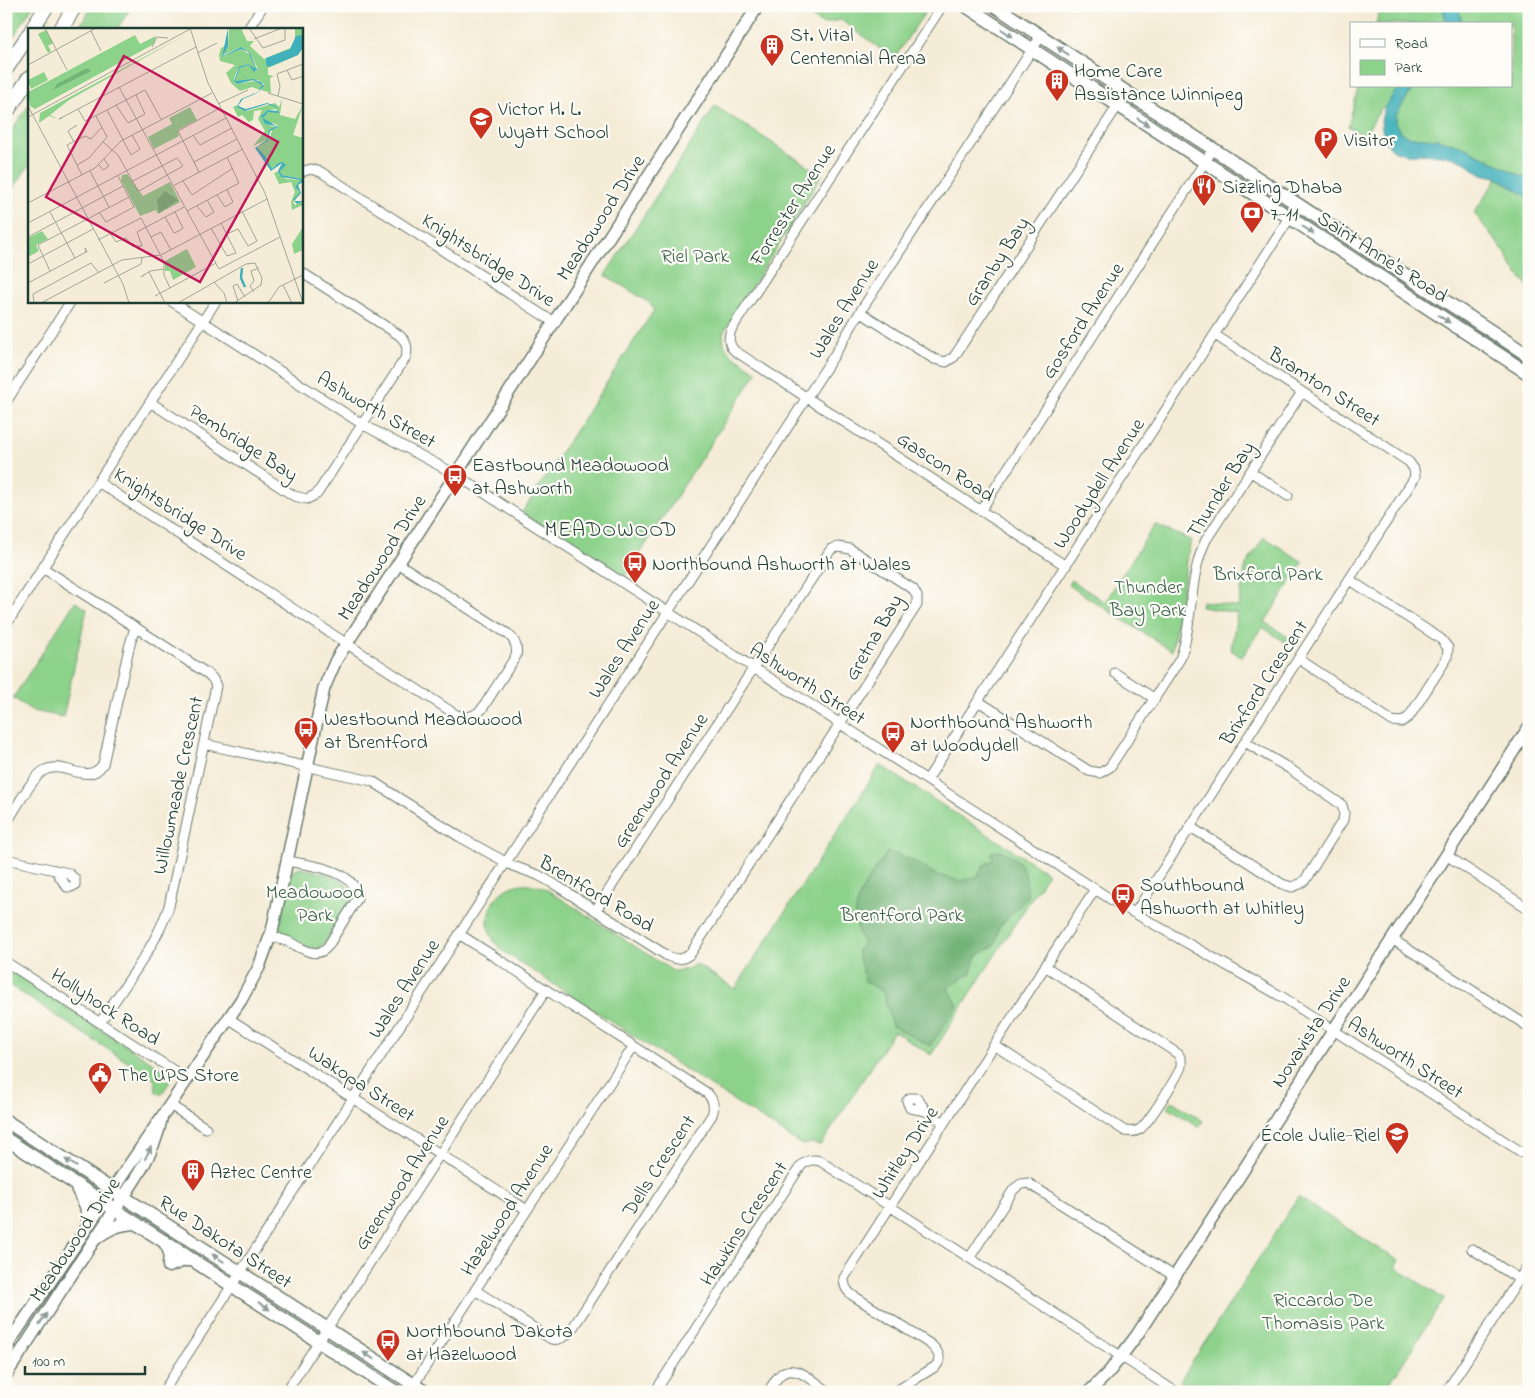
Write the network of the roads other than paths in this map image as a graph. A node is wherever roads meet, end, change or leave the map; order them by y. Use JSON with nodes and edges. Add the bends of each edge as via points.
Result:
{"nodes":[{"id":1,"x":47,"y":6,"type":"edge"},
{"id":2,"x":75,"y":6,"type":"edge"},
{"id":3,"x":262,"y":6,"type":"edge"},
{"id":4,"x":758,"y":6,"type":"edge"},
{"id":5,"x":942,"y":6,"type":"edge"},
{"id":6,"x":966,"y":6,"type":"edge"},
{"id":7,"x":995,"y":6,"type":"edge"},
{"id":8,"x":33,"y":28,"type":"edge"},
{"id":9,"x":62,"y":28,"type":"edge"},
{"id":10,"x":249,"y":28,"type":"edge"},
{"id":11,"x":28,"y":36,"type":"edge"},
{"id":12,"x":1041,"y":36,"type":"junction"},
{"id":13,"x":1032,"y":50,"type":"junction"},
{"id":14,"x":6,"y":69,"type":"edge"},
{"id":15,"x":28,"y":80,"type":"edge"},
{"id":16,"x":1124,"y":91,"type":"junction"},
{"id":17,"x":1115,"y":104,"type":"junction"},
{"id":18,"x":6,"y":113,"type":"edge"},
{"id":19,"x":1213,"y":149,"type":"junction"},
{"id":20,"x":1204,"y":162,"type":"junction"},
{"id":21,"x":302,"y":172,"type":"edge"},
{"id":22,"x":1298,"y":205,"type":"junction"},
{"id":23,"x":1290,"y":218,"type":"junction"},
{"id":24,"x":302,"y":273,"type":"edge"},
{"id":25,"x":71,"y":302,"type":"edge"},
{"id":26,"x":172,"y":302,"type":"edge"},
{"id":27,"x":215,"y":302,"type":"edge"},
{"id":28,"x":860,"y":312,"type":"junction"},
{"id":29,"x":202,"y":322,"type":"junction"},
{"id":30,"x":555,"y":323,"type":"junction"},
{"id":31,"x":1215,"y":335,"type":"junction"},
{"id":32,"x":1529,"y":356,"type":"edge"},
{"id":33,"x":1529,"y":374,"type":"edge"},
{"id":34,"x":1302,"y":392,"type":"junction"},
{"id":35,"x":807,"y":397,"type":"junction"},
{"id":36,"x":6,"y":402,"type":"edge"},
{"id":37,"x":150,"y":402,"type":"junction"},
{"id":38,"x":362,"y":424,"type":"junction"},
{"id":39,"x":1414,"y":469,"type":"joint"},
{"id":40,"x":1250,"y":472,"type":"junction"},
{"id":41,"x":457,"y":475,"type":"junction"},
{"id":42,"x":98,"y":482,"type":"junction"},
{"id":43,"x":1288,"y":496,"type":"dead end"},
{"id":44,"x":981,"y":510,"type":"junction"},
{"id":45,"x":399,"y":564,"type":"junction"},
{"id":46,"x":1066,"y":566,"type":"junction"},
{"id":47,"x":43,"y":568,"type":"junction"},
{"id":48,"x":1350,"y":580,"type":"junction"},
{"id":49,"x":668,"y":612,"type":"junction"},
{"id":50,"x":6,"y":625,"type":"edge"},
{"id":51,"x":135,"y":627,"type":"junction"},
{"id":52,"x":347,"y":643,"type":"junction"},
{"id":53,"x":1299,"y":659,"type":"junction"},
{"id":54,"x":754,"y":669,"type":"junction"},
{"id":55,"x":1115,"y":673,"type":"dead end"},
{"id":56,"x":1154,"y":699,"type":"junction"},
{"id":57,"x":978,"y":701,"type":"junction"},
{"id":58,"x":840,"y":724,"type":"junction"},
{"id":59,"x":1529,"y":727,"type":"edge"},
{"id":60,"x":1245,"y":742,"type":"junction"},
{"id":61,"x":204,"y":744,"type":"junction"},
{"id":62,"x":307,"y":766,"type":"junction"},
{"id":63,"x":927,"y":780,"type":"junction"},
{"id":64,"x":6,"y":824,"type":"edge"},
{"id":65,"x":1190,"y":828,"type":"junction"},
{"id":66,"x":1446,"y":855,"type":"junction"},
{"id":67,"x":6,"y":859,"type":"edge"},
{"id":68,"x":287,"y":861,"type":"junction"},
{"id":69,"x":506,"y":862,"type":"junction"},
{"id":70,"x":55,"y":870,"type":"dead end"},
{"id":71,"x":1095,"y":889,"type":"junction"},
{"id":72,"x":1529,"y":909,"type":"edge"},
{"id":73,"x":596,"y":910,"type":"junction"},
{"id":74,"x":1135,"y":913,"type":"junction"},
{"id":75,"x":459,"y":934,"type":"junction"},
{"id":76,"x":270,"y":936,"type":"junction"},
{"id":77,"x":1392,"y":939,"type":"junction"},
{"id":78,"x":6,"y":962,"type":"edge"},
{"id":79,"x":1045,"y":966,"type":"junction"},
{"id":80,"x":546,"y":990,"type":"junction"},
{"id":81,"x":228,"y":1018,"type":"junction"},
{"id":82,"x":100,"y":1023,"type":"junction"},
{"id":83,"x":1529,"y":1027,"type":"edge"},
{"id":84,"x":1333,"y":1030,"type":"junction"},
{"id":85,"x":994,"y":1045,"type":"junction"},
{"id":86,"x":633,"y":1047,"type":"junction"},
{"id":87,"x":187,"y":1079,"type":"junction"},
{"id":88,"x":353,"y":1098,"type":"junction"},
{"id":89,"x":170,"y":1105,"type":"junction"},
{"id":90,"x":926,"y":1111,"type":"dead end"},
{"id":91,"x":162,"y":1118,"type":"junction"},
{"id":92,"x":6,"y":1121,"type":"edge"},
{"id":93,"x":944,"y":1123,"type":"junction"},
{"id":94,"x":206,"y":1128,"type":"dead end"},
{"id":95,"x":6,"y":1139,"type":"edge"},
{"id":96,"x":440,"y":1154,"type":"junction"},
{"id":97,"x":1529,"y":1157,"type":"edge"},
{"id":98,"x":75,"y":1184,"type":"junction"},
{"id":99,"x":112,"y":1189,"type":"junction"},
{"id":100,"x":124,"y":1197,"type":"junction"},
{"id":101,"x":103,"y":1202,"type":"junction"},
{"id":102,"x":890,"y":1206,"type":"junction"},
{"id":103,"x":115,"y":1209,"type":"junction"},
{"id":104,"x":527,"y":1210,"type":"junction"},
{"id":105,"x":89,"y":1223,"type":"junction"},
{"id":106,"x":135,"y":1223,"type":"junction"},
{"id":107,"x":96,"y":1238,"type":"junction"},
{"id":108,"x":164,"y":1242,"type":"junction"},
{"id":109,"x":1472,"y":1249,"type":"dead end"},
{"id":110,"x":970,"y":1257,"type":"junction"},
{"id":111,"x":193,"y":1260,"type":"junction"},
{"id":112,"x":1529,"y":1264,"type":"edge"},
{"id":113,"x":1174,"y":1276,"type":"junction"},
{"id":114,"x":236,"y":1279,"type":"junction"},
{"id":115,"x":1519,"y":1279,"type":"junction"},
{"id":116,"x":475,"y":1290,"type":"junction"},
{"id":117,"x":327,"y":1328,"type":"junction"},
{"id":118,"x":318,"y":1341,"type":"junction"},
{"id":119,"x":6,"y":1347,"type":"edge"},
{"id":120,"x":1122,"y":1356,"type":"junction"},
{"id":121,"x":6,"y":1375,"type":"edge"},
{"id":122,"x":410,"y":1389,"type":"edge"},
{"id":123,"x":163,"y":1392,"type":"edge"},
{"id":124,"x":286,"y":1392,"type":"edge"},
{"id":125,"x":396,"y":1392,"type":"edge"},
{"id":126,"x":424,"y":1392,"type":"edge"},
{"id":127,"x":655,"y":1392,"type":"edge"},
{"id":128,"x":768,"y":1392,"type":"edge"},
{"id":129,"x":830,"y":1392,"type":"edge"},
{"id":130,"x":895,"y":1392,"type":"edge"},
{"id":131,"x":1089,"y":1392,"type":"edge"},
{"id":132,"x":1176,"y":1392,"type":"edge"},
{"id":133,"x":1446,"y":1392,"type":"edge"}],
"edges":[{"from":1,"to":8,"type":"main road"},
{"from":2,"to":9,"type":"main road"},
{"from":3,"to":10,"type":"street"},
{"from":4,"to":30,"type":"street","name":"Meadowood Drive"},
{"from":5,"to":35,"type":"street","name":"Forrester Avenue","via":[[729,334],[731,348]]},
{"from":6,"to":13,"type":"main road","name":"Saint Anne's Road","one_way":true},
{"from":7,"to":12,"type":"main road","name":"Saint Anne's Road"},
{"from":11,"to":14,"type":"main road"},
{"from":12,"to":13,"type":"street","name":"Wales Avenue"},
{"from":16,"to":12,"type":"main road","name":"Saint Anne's Road","one_way":true},
{"from":13,"to":17,"type":"main road","name":"Saint Anne's Road"},
{"from":13,"to":28,"type":"street","name":"Wales Avenue"},
{"from":15,"to":18,"type":"main road"},
{"from":16,"to":17,"type":"main road"},
{"from":16,"to":19,"type":"main road","name":"Saint Anne's Road"},
{"from":17,"to":20,"type":"main road","name":"Saint Anne's Road","one_way":true},
{"from":17,"to":28,"type":"street","name":"Granby Bay","via":[[954,357],[946,362],[934,359]]},
{"from":19,"to":20,"type":"street","name":"Gosford Avenue"},
{"from":19,"to":22,"type":"main road","name":"Saint Anne's Road"},
{"from":20,"to":23,"type":"main road","name":"Saint Anne's Road"},
{"from":20,"to":44,"type":"street","name":"Gosford Avenue"},
{"from":21,"to":30,"type":"street","name":"Knightsbridge Drive","via":[[311,169],[321,172]]},
{"from":22,"to":23,"type":"street","name":"Woodydell Avenue"},
{"from":22,"to":32,"type":"main road","name":"Saint Anne's Road"},
{"from":23,"to":31,"type":"street","name":"Woodydell Avenue"},
{"from":23,"to":33,"type":"main road","name":"Saint Anne's Road","one_way":true},
{"from":24,"to":38,"type":"street","name":"Pembridge Bay","via":[[399,334],[406,342],[406,357]]},
{"from":25,"to":36,"type":"street"},
{"from":26,"to":29,"type":"street","name":"Ashworth Street"},
{"from":27,"to":29,"type":"street","name":"Knightsbridge Drive"},
{"from":28,"to":35,"type":"street","name":"Wales Avenue"},
{"from":29,"to":37,"type":"street","name":"Knightsbridge Drive"},
{"from":29,"to":38,"type":"street","name":"Ashworth Street"},
{"from":30,"to":41,"type":"street","name":"Meadowood Drive"},
{"from":31,"to":34,"type":"street","name":"Bramton Street"},
{"from":31,"to":46,"type":"street","name":"Woodydell Avenue"},
{"from":34,"to":39,"type":"street","name":"Bramton Street","via":[[1409,462]]},
{"from":34,"to":40,"type":"street","name":"Thunder Bay"},
{"from":35,"to":44,"type":"street","name":"Gascon Road"},
{"from":35,"to":49,"type":"street","name":"Wales Avenue"},
{"from":37,"to":38,"type":"street","name":"Pembridge Bay","via":[[302,499],[317,494]]},
{"from":37,"to":42,"type":"street","name":"Knightsbridge Drive"},
{"from":38,"to":41,"type":"street","name":"Ashworth Street"},
{"from":39,"to":48,"type":"street","name":"Brixford Crescent","via":[[1414,481]]},
{"from":40,"to":43,"type":"street"},
{"from":40,"to":56,"type":"street","name":"Thunder Bay","via":[[1203,548],[1182,652]]},
{"from":41,"to":45,"type":"street","name":"Meadowood Drive"},
{"from":41,"to":49,"type":"street","name":"Ashworth Street"},
{"from":42,"to":47,"type":"street"},
{"from":42,"to":52,"type":"street","name":"Knightsbridge Drive"},
{"from":44,"to":46,"type":"street","name":"Gascon Road"},
{"from":45,"to":52,"type":"street","name":"Meadowood Drive"},
{"from":45,"to":52,"type":"street","name":"Knightsbridge Drive","via":[[508,634],[515,642],[516,656],[482,709],[475,715],[460,716]]},
{"from":46,"to":57,"type":"street","name":"Woodydell Avenue"},
{"from":47,"to":50,"type":"street"},
{"from":47,"to":51,"type":"street","name":"Willowmeade Crescent"},
{"from":48,"to":53,"type":"street","name":"Brixford Crescent"},
{"from":48,"to":53,"type":"street","via":[[1441,640],[1448,648],[1447,658],[1410,717],[1401,722],[1392,720]]},
{"from":49,"to":54,"type":"street","name":"Ashworth Street"},
{"from":49,"to":69,"type":"street","name":"Wales Avenue"},
{"from":51,"to":61,"type":"street","name":"Willowmeade Crescent","via":[[208,674],[215,682]]},
{"from":51,"to":64,"type":"street","via":[[100,769],[89,774],[50,768],[44,770]]},
{"from":52,"to":62,"type":"street","name":"Meadowood Drive","via":[[324,688]]},
{"from":53,"to":60,"type":"street","name":"Brixford Crescent"},
{"from":54,"to":58,"type":"street","name":"Ashworth Street"},
{"from":54,"to":58,"type":"street","name":"Gretna Bay","via":[[831,549],[850,549],[881,568],[913,589],[917,605]]},
{"from":54,"to":73,"type":"street","name":"Greenwood Avenue"},
{"from":55,"to":56,"type":"street"},
{"from":56,"to":57,"type":"street","name":"Thunder Bay","via":[[1110,768],[1097,774]]},
{"from":57,"to":63,"type":"street","name":"Woodydell Avenue"},
{"from":58,"to":63,"type":"street","name":"Ashworth Street"},
{"from":58,"to":73,"type":"street","name":"Brentford Road","via":[[688,956],[676,960]]},
{"from":59,"to":66,"type":"street","name":"Novavista Drive"},
{"from":60,"to":65,"type":"street","name":"Brixford Crescent"},
{"from":60,"to":65,"type":"street","via":[[1342,805],[1343,820],[1305,880],[1292,887],[1282,884]]},
{"from":61,"to":62,"type":"street","name":"Brentford Road"},
{"from":61,"to":82,"type":"street","name":"Willowmeade Crescent","via":[[164,920]]},
{"from":62,"to":68,"type":"street","name":"Meadowood Drive"},
{"from":62,"to":69,"type":"street","name":"Brentford Road","via":[[372,781]]},
{"from":63,"to":71,"type":"street","name":"Ashworth Street"},
{"from":65,"to":74,"type":"street","name":"Brixford Crescent"},
{"from":66,"to":72,"type":"street"},
{"from":66,"to":77,"type":"street","name":"Novavista Drive"},
{"from":67,"to":70,"type":"street"},
{"from":68,"to":76,"type":"street","name":"Meadowood Drive"},
{"from":68,"to":76,"type":"street","via":[[335,872],[352,884],[357,899],[322,952],[307,952]]},
{"from":69,"to":73,"type":"street","name":"Brentford Road","via":[[544,879]]},
{"from":69,"to":75,"type":"street","name":"Wales Avenue"},
{"from":71,"to":74,"type":"street","name":"Ashworth Street"},
{"from":71,"to":79,"type":"street","name":"Whitley Drive"},
{"from":74,"to":84,"type":"street","name":"Ashworth Street","via":[[1284,998]]},
{"from":75,"to":80,"type":"street","name":"Dells Crescent"},
{"from":75,"to":88,"type":"street","name":"Wales Avenue"},
{"from":76,"to":81,"type":"street","name":"Meadowood Drive","via":[[256,974]]},
{"from":77,"to":83,"type":"street"},
{"from":77,"to":84,"type":"street","name":"Novavista Drive"},
{"from":78,"to":82,"type":"street","name":"Hollyhock Road"},
{"from":79,"to":85,"type":"street","name":"Whitley Drive"},
{"from":79,"to":85,"type":"street","via":[[1178,1054],[1181,1061],[1179,1071],[1157,1106],[1141,1128],[1135,1132],[1125,1131]]},
{"from":80,"to":86,"type":"street","name":"Dells Crescent"},
{"from":80,"to":96,"type":"street","name":"Greenwood Avenue"},
{"from":81,"to":87,"type":"street","name":"Meadowood Drive"},
{"from":81,"to":88,"type":"street","name":"Wakopa Street"},
{"from":82,"to":87,"type":"street","name":"Hollyhock Road"},
{"from":84,"to":97,"type":"street","name":"Ashworth Street"},
{"from":84,"to":113,"type":"street","name":"Novavista Drive"},
{"from":85,"to":93,"type":"street","name":"Whitley Drive"},
{"from":86,"to":104,"type":"street","name":"Hazelwood Avenue"},
{"from":86,"to":116,"type":"street","name":"Dells Crescent","via":[[707,1094],[713,1102],[713,1111],[611,1270],[570,1332],[560,1339],[551,1338]]},
{"from":87,"to":89,"type":"street","name":"Meadowood Drive"},
{"from":88,"to":96,"type":"street","name":"Wakopa Street"},
{"from":88,"to":114,"type":"street","name":"Wales Avenue"},
{"from":89,"to":91,"type":"street","name":"Meadowood Drive"},
{"from":89,"to":94,"type":"street"},
{"from":90,"to":93,"type":"street"},
{"from":91,"to":99,"type":"street","name":"Meadowood Drive"},
{"from":100,"to":91,"type":"street","name":"Meadowood Drive","one_way":true,"via":[[158,1134]]},
{"from":99,"to":92,"type":"main road","name":"Rue Dakota Street","one_way":true},
{"from":93,"to":102,"type":"street","name":"Whitley Drive"},
{"from":95,"to":98,"type":"main road","name":"Rue Dakota Street"},
{"from":96,"to":104,"type":"street","name":"Wakopa Street"},
{"from":96,"to":117,"type":"street","name":"Greenwood Avenue"},
{"from":98,"to":101,"type":"main road","name":"Rue Dakota Street"},
{"from":98,"to":105,"type":"main road","via":[[84,1200]]},
{"from":99,"to":100,"type":"main road","name":"Rue Dakota Street"},
{"from":99,"to":101,"type":"street","name":"Meadowood Drive"},
{"from":100,"to":103,"type":"street","name":"Meadowood Drive"},
{"from":114,"to":100,"type":"main road","name":"Rue Dakota Street","one_way":true},
{"from":101,"to":103,"type":"main road","name":"Rue Dakota Street"},
{"from":101,"to":105,"type":"street","name":"Meadowood Drive"},
{"from":102,"to":110,"type":"street","name":"Hawkins Crescent"},
{"from":102,"to":127,"type":"street","name":"Hawkins Crescent","via":[[820,1161],[810,1160],[801,1165]]},
{"from":102,"to":130,"type":"street","name":"Whitley Drive","via":[[844,1278],[844,1284],[852,1295],[930,1344],[938,1354],[936,1366]]},
{"from":103,"to":106,"type":"main road","name":"Rue Dakota Street"},
{"from":103,"to":107,"type":"street","name":"Meadowood Drive"},
{"from":104,"to":116,"type":"street","name":"Hazelwood Avenue"},
{"from":105,"to":119,"type":"street","name":"Meadowood Drive"},
{"from":106,"to":107,"type":"main road","via":[[120,1224]]},
{"from":106,"to":108,"type":"main road","name":"Rue Dakota Street"},
{"from":121,"to":107,"type":"street","name":"Meadowood Drive","one_way":true},
{"from":108,"to":111,"type":"main road","name":"Rue Dakota Street"},
{"from":108,"to":111,"type":"main road","via":[[170,1252],[169,1266]]},
{"from":109,"to":115,"type":"street"},
{"from":110,"to":113,"type":"street","via":[[1014,1189],[1028,1183]]},
{"from":110,"to":120,"type":"street","name":"Hawkins Crescent"},
{"from":111,"to":114,"type":"main road","name":"Rue Dakota Street"},
{"from":112,"to":115,"type":"street"},
{"from":113,"to":120,"type":"street","name":"Novavista Drive"},
{"from":114,"to":117,"type":"main road","name":"Rue Dakota Street"},
{"from":114,"to":118,"type":"main road","name":"Rue Dakota Street","one_way":true},
{"from":114,"to":123,"type":"street","name":"Wales Avenue"},
{"from":115,"to":133,"type":"street"},
{"from":116,"to":122,"type":"street","name":"Hazelwood Avenue"},
{"from":117,"to":118,"type":"street","name":"Greenwood Avenue"},
{"from":122,"to":117,"type":"main road","name":"Rue Dakota Street","one_way":true},
{"from":118,"to":124,"type":"street","name":"Greenwood Avenue"},
{"from":118,"to":125,"type":"main road","name":"Rue Dakota Street"},
{"from":120,"to":131,"type":"street","name":"Novavista Drive"},
{"from":120,"to":132,"type":"street","name":"Hawkins Crescent"},
{"from":122,"to":126,"type":"main road","name":"Rue Dakota Street"},
{"from":128,"to":129,"type":"street","via":[[781,1374],[791,1370],[798,1371]]}]}
